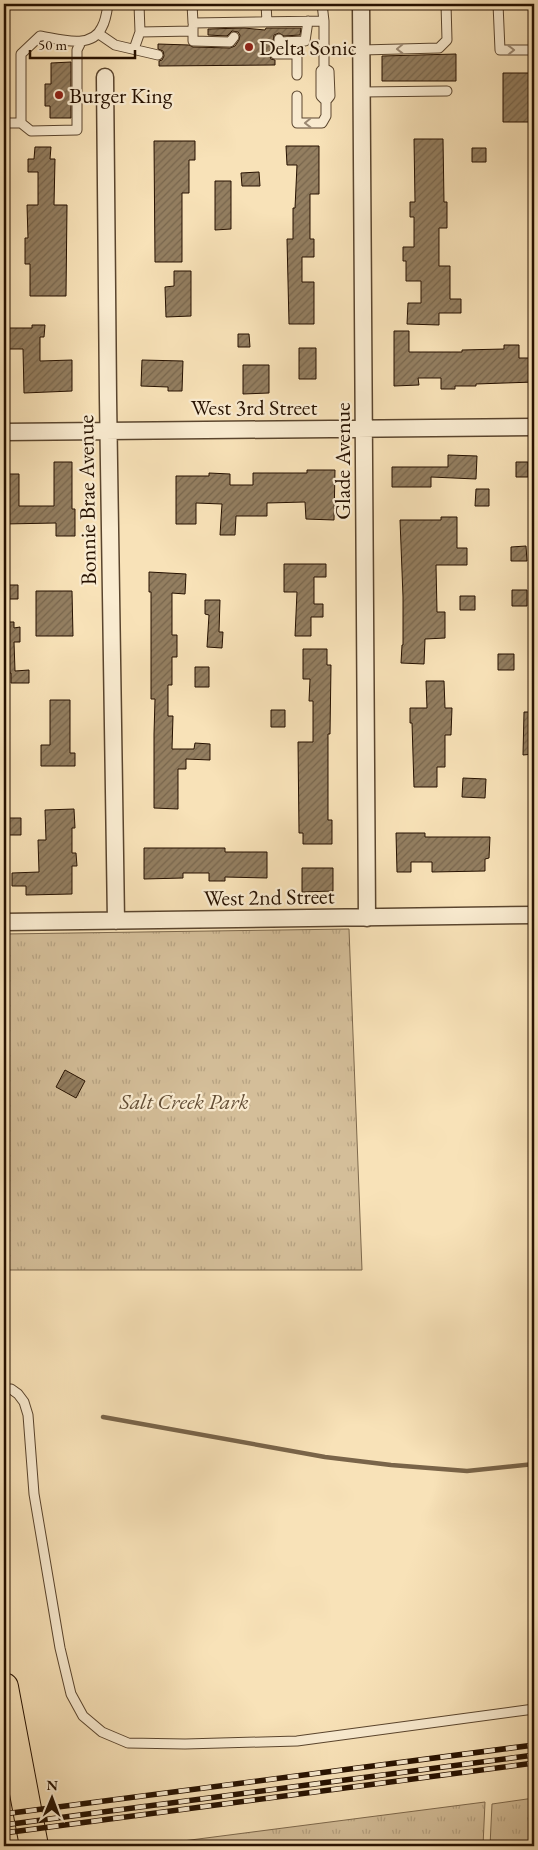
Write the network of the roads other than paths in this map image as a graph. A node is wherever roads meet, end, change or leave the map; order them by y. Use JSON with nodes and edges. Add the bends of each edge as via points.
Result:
{"nodes":[{"id":1,"x":108,"y":4,"type":"edge"},
{"id":2,"x":139,"y":4,"type":"edge"},
{"id":3,"x":192,"y":4,"type":"edge"},
{"id":4,"x":266,"y":4,"type":"edge"},
{"id":5,"x":322,"y":4,"type":"edge"},
{"id":6,"x":361,"y":4,"type":"edge"},
{"id":7,"x":446,"y":4,"type":"edge"},
{"id":8,"x":498,"y":4,"type":"edge"},
{"id":9,"x":308,"y":21,"type":"junction"},
{"id":10,"x":324,"y":21,"type":"junction"},
{"id":11,"x":267,"y":22,"type":"junction"},
{"id":12,"x":193,"y":27,"type":"junction"},
{"id":13,"x":140,"y":32,"type":"junction"},
{"id":14,"x":99,"y":34,"type":"junction"},
{"id":15,"x":234,"y":37,"type":"dead end"},
{"id":16,"x":279,"y":39,"type":"dead end"},
{"id":17,"x":81,"y":42,"type":"junction"},
{"id":18,"x":134,"y":49,"type":"junction"},
{"id":19,"x":362,"y":50,"type":"junction"},
{"id":20,"x":534,"y":50,"type":"edge"},
{"id":21,"x":275,"y":54,"type":"dead end"},
{"id":22,"x":158,"y":55,"type":"dead end"},
{"id":23,"x":297,"y":76,"type":"dead end"},
{"id":24,"x":105,"y":78,"type":"dead end"},
{"id":25,"x":447,"y":91,"type":"dead end"},
{"id":26,"x":362,"y":92,"type":"junction"},
{"id":27,"x":297,"y":96,"type":"dead end"},
{"id":28,"x":4,"y":123,"type":"edge"},
{"id":29,"x":21,"y":123,"type":"junction"},
{"id":30,"x":534,"y":427,"type":"edge"},
{"id":31,"x":365,"y":429,"type":"junction"},
{"id":32,"x":109,"y":431,"type":"junction"},
{"id":33,"x":4,"y":432,"type":"edge"},
{"id":34,"x":534,"y":915,"type":"edge"},
{"id":35,"x":367,"y":918,"type":"junction"},
{"id":36,"x":116,"y":921,"type":"junction"},
{"id":37,"x":4,"y":922,"type":"edge"},
{"id":38,"x":4,"y":1389,"type":"edge"},
{"id":39,"x":4,"y":1687,"type":"edge"},
{"id":40,"x":534,"y":1709,"type":"edge"},
{"id":41,"x":34,"y":1846,"type":"edge"}],
"edges":[{"from":1,"to":14,"type":"lane"},
{"from":2,"to":13,"type":"lane"},
{"from":3,"to":12,"type":"lane"},
{"from":4,"to":11,"type":"lane"},
{"from":5,"to":10,"type":"lane"},
{"from":6,"to":19,"type":"street","name":"Glade Avenue"},
{"from":7,"to":19,"type":"lane","one_way":true,"via":[[447,40],[439,48]]},
{"from":8,"to":20,"type":"lane","one_way":true,"via":[[500,50]]},
{"from":9,"to":10,"type":"lane"},
{"from":9,"to":11,"type":"lane"},
{"from":9,"to":16,"type":"lane","via":[[305,41],[279,42]]},
{"from":10,"to":27,"type":"lane","one_way":true,"via":[[324,68],[329,71],[330,96],[322,123],[297,123]]},
{"from":11,"to":12,"type":"lane"},
{"from":12,"to":13,"type":"lane"},
{"from":12,"to":15,"type":"lane","via":[[193,41],[230,42]]},
{"from":13,"to":18,"type":"lane"},
{"from":14,"to":17,"type":"lane"},
{"from":14,"to":18,"type":"lane","via":[[115,45]]},
{"from":17,"to":29,"type":"lane","via":[[40,36],[21,54]]},
{"from":17,"to":29,"type":"lane","via":[[77,50],[77,130],[31,131]]},
{"from":18,"to":22,"type":"lane"},
{"from":19,"to":26,"type":"street","name":"Glade Avenue"},
{"from":21,"to":23,"type":"lane","via":[[297,54]]},
{"from":24,"to":32,"type":"street","name":"Bonnie Brae Avenue"},
{"from":25,"to":26,"type":"lane"},
{"from":26,"to":31,"type":"street","name":"Glade Avenue"},
{"from":28,"to":29,"type":"lane"},
{"from":30,"to":31,"type":"street","name":"West 3rd Street"},
{"from":31,"to":32,"type":"street","name":"West 3rd Street"},
{"from":31,"to":35,"type":"street","name":"Glade Avenue"},
{"from":32,"to":33,"type":"street","name":"West 3rd Street"},
{"from":32,"to":36,"type":"street","name":"Bonnie Brae Avenue"},
{"from":34,"to":35,"type":"street","name":"West 2nd Street"},
{"from":35,"to":36,"type":"street","name":"West 2nd Street"},
{"from":36,"to":37,"type":"street","name":"West 2nd Street"},
{"from":38,"to":40,"type":"lane","via":[[18,1394],[28,1415],[34,1494],[71,1694],[83,1716],[102,1732],[128,1743],[297,1741]]},
{"from":39,"to":41,"type":"highway"}]}
